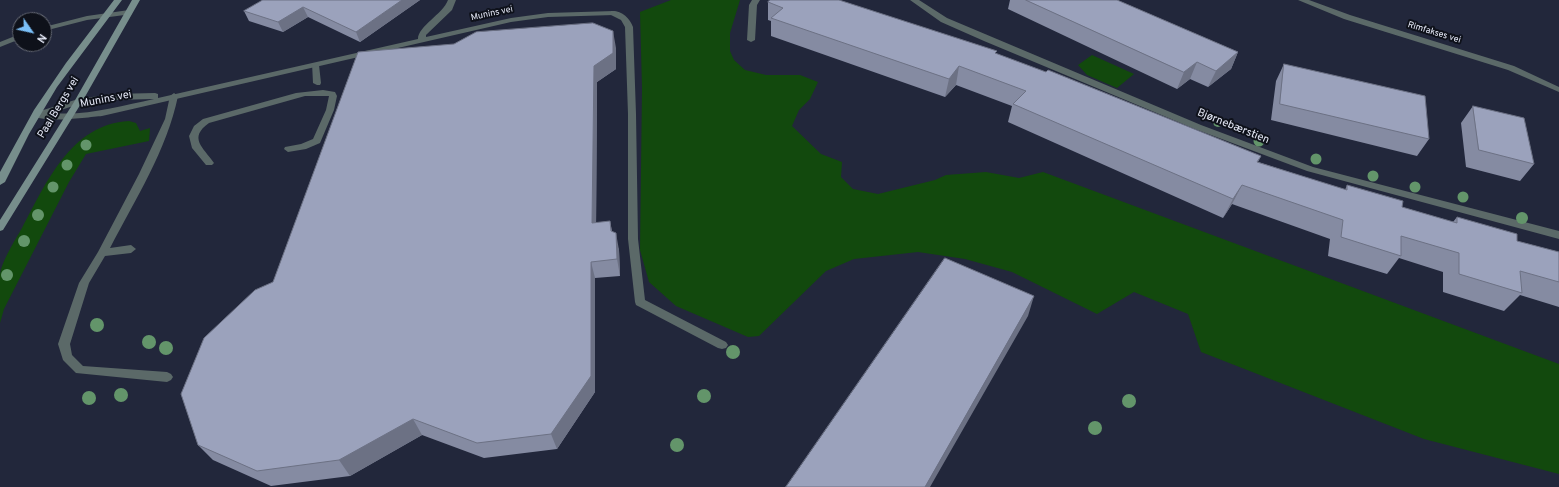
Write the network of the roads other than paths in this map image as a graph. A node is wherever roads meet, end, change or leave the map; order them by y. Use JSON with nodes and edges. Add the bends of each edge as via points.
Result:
{"nodes":[{"id":1,"x":118,"y":0,"type":"edge"},
{"id":2,"x":136,"y":0,"type":"edge"},
{"id":3,"x":452,"y":0,"type":"edge"},
{"id":4,"x":756,"y":0,"type":"edge"},
{"id":5,"x":914,"y":0,"type":"edge"},
{"id":6,"x":1302,"y":0,"type":"edge"},
{"id":7,"x":129,"y":12,"type":"junction"},
{"id":8,"x":106,"y":15,"type":"junction"},
{"id":9,"x":52,"y":26,"type":"edge"},
{"id":10,"x":12,"y":39,"type":"edge"},
{"id":11,"x":422,"y":40,"type":"junction"},
{"id":12,"x":750,"y":40,"type":"dead end"},
{"id":13,"x":0,"y":44,"type":"edge"},
{"id":14,"x":315,"y":65,"type":"junction"},
{"id":15,"x":317,"y":83,"type":"dead end"},
{"id":16,"x":1559,"y":90,"type":"edge"},
{"id":17,"x":174,"y":96,"type":"junction"},
{"id":18,"x":78,"y":102,"type":"junction"},
{"id":19,"x":37,"y":115,"type":"junction"},
{"id":20,"x":66,"y":118,"type":"junction"},
{"id":21,"x":288,"y":149,"type":"dead end"},
{"id":22,"x":209,"y":163,"type":"dead end"},
{"id":23,"x":0,"y":182,"type":"edge"},
{"id":24,"x":0,"y":228,"type":"edge"},
{"id":25,"x":1559,"y":235,"type":"edge"},
{"id":26,"x":131,"y":249,"type":"dead end"},
{"id":27,"x":102,"y":253,"type":"junction"},
{"id":28,"x":722,"y":344,"type":"dead end"},
{"id":29,"x":167,"y":377,"type":"dead end"}],
"edges":[{"from":1,"to":8,"type":"street","name":"Paal Bergs vei"},
{"from":2,"to":7,"type":"street","name":"Paal Bergs vei"},
{"from":3,"to":11,"type":"street","via":[[449,8],[422,34]]},
{"from":4,"to":12,"type":"street","via":[[753,5]]},
{"from":5,"to":25,"type":"street","name":"Bjørnebærstien","via":[[944,20],[987,39],[1269,155],[1356,182]]},
{"from":6,"to":16,"type":"street","name":"Rimfakses vei","via":[[1347,18],[1510,68]]},
{"from":7,"to":8,"type":"street"},
{"from":7,"to":18,"type":"street","name":"Paal Bergs vei"},
{"from":8,"to":9,"type":"street"},
{"from":8,"to":19,"type":"street","name":"Paal Bergs vei","via":[[63,73]]},
{"from":10,"to":13,"type":"street"},
{"from":11,"to":14,"type":"street","name":"Munins vei"},
{"from":11,"to":28,"type":"street","name":"Munins vei","via":[[511,20],[574,14],[614,13],[628,22],[633,239],[640,302]]},
{"from":14,"to":15,"type":"street"},
{"from":14,"to":17,"type":"street","name":"Munins vei"},
{"from":17,"to":18,"type":"street","name":"Munins vei"},
{"from":17,"to":20,"type":"street","name":"Munins vei","via":[[102,113]]},
{"from":17,"to":27,"type":"street","via":[[169,119],[144,174]]},
{"from":18,"to":19,"type":"street","name":"Munins vei"},
{"from":18,"to":20,"type":"street","name":"Paal Bergs vei"},
{"from":19,"to":20,"type":"street","name":"Munins vei"},
{"from":19,"to":23,"type":"street","name":"Paal Bergs vei"},
{"from":20,"to":24,"type":"street","name":"Paal Bergs vei"},
{"from":21,"to":22,"type":"street","via":[[303,147],[317,141],[330,110],[332,94],[304,94],[206,121],[196,130],[192,142]]},
{"from":26,"to":27,"type":"street"},
{"from":27,"to":29,"type":"street","via":[[82,290],[64,344],[67,357],[80,370]]}]}
